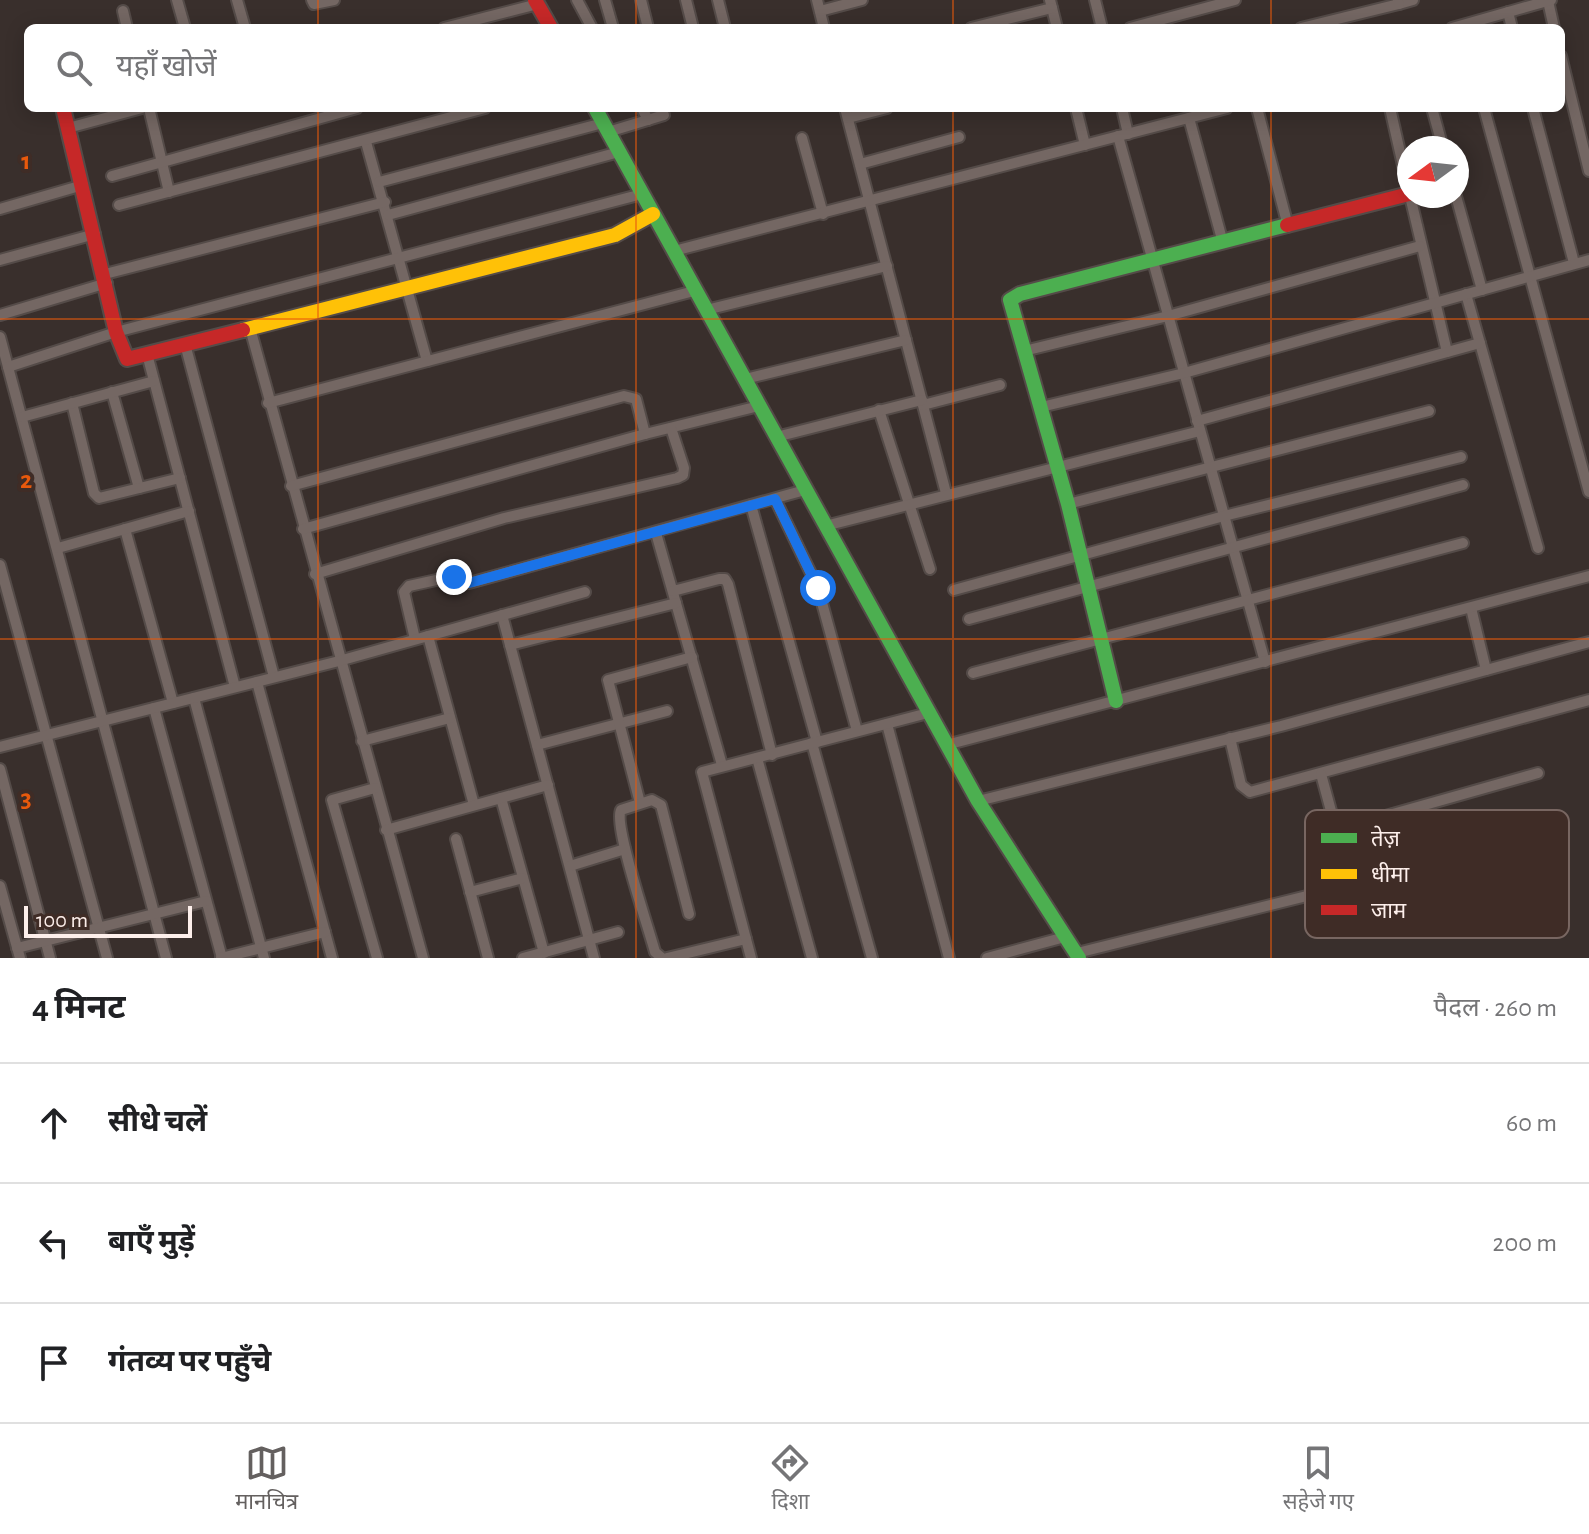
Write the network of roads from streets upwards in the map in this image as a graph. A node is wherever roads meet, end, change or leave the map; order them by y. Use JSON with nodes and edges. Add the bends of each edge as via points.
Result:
{"nodes":[{"id":1,"x":177,"y":0,"type":"edge"},
{"id":2,"x":237,"y":0,"type":"edge"},
{"id":3,"x":312,"y":0,"type":"edge"},
{"id":4,"x":334,"y":0,"type":"edge"},
{"id":5,"x":577,"y":0,"type":"edge"},
{"id":6,"x":605,"y":0,"type":"edge"},
{"id":7,"x":641,"y":0,"type":"edge"},
{"id":8,"x":686,"y":0,"type":"edge"},
{"id":9,"x":718,"y":0,"type":"edge"},
{"id":10,"x":862,"y":0,"type":"edge"},
{"id":11,"x":1095,"y":0,"type":"edge"},
{"id":12,"x":1413,"y":0,"type":"edge"},
{"id":13,"x":1549,"y":0,"type":"edge"},
{"id":14,"x":1227,"y":1,"type":"edge"},
{"id":15,"x":537,"y":2,"type":"edge"},
{"id":16,"x":1399,"y":2,"type":"edge"},
{"id":17,"x":1051,"y":4,"type":"edge"},
{"id":18,"x":1522,"y":4,"type":"edge"},
{"id":19,"x":818,"y":5,"type":"edge"},
{"id":20,"x":123,"y":11,"type":"dead end"},
{"id":21,"x":1508,"y":12,"type":"junction"},
{"id":22,"x":126,"y":24,"type":"edge"},
{"id":23,"x":184,"y":24,"type":"edge"},
{"id":24,"x":244,"y":24,"type":"edge"},
{"id":25,"x":458,"y":24,"type":"edge"},
{"id":26,"x":549,"y":24,"type":"edge"},
{"id":27,"x":590,"y":24,"type":"edge"},
{"id":28,"x":612,"y":24,"type":"edge"},
{"id":29,"x":647,"y":24,"type":"edge"},
{"id":30,"x":692,"y":24,"type":"edge"},
{"id":31,"x":724,"y":24,"type":"edge"},
{"id":32,"x":984,"y":24,"type":"edge"},
{"id":33,"x":1056,"y":24,"type":"edge"},
{"id":34,"x":1101,"y":24,"type":"edge"},
{"id":35,"x":1144,"y":24,"type":"edge"},
{"id":36,"x":1316,"y":24,"type":"edge"},
{"id":37,"x":1469,"y":24,"type":"edge"},
{"id":38,"x":1511,"y":24,"type":"edge"},
{"id":39,"x":1553,"y":24,"type":"edge"},
{"id":40,"x":1565,"y":72,"type":"edge"},
{"id":41,"x":64,"y":112,"type":"dead end"},
{"id":42,"x":127,"y":112,"type":"edge"},
{"id":43,"x":150,"y":112,"type":"edge"},
{"id":44,"x":342,"y":112,"type":"edge"},
{"id":45,"x":471,"y":112,"type":"edge"},
{"id":46,"x":597,"y":112,"type":"edge"},
{"id":47,"x":644,"y":112,"type":"edge"},
{"id":48,"x":1077,"y":112,"type":"edge"},
{"id":49,"x":1122,"y":112,"type":"edge"},
{"id":50,"x":1212,"y":112,"type":"edge"},
{"id":51,"x":1258,"y":112,"type":"edge"},
{"id":52,"x":1391,"y":112,"type":"edge"},
{"id":53,"x":1433,"y":112,"type":"edge"},
{"id":54,"x":1485,"y":112,"type":"edge"},
{"id":55,"x":1534,"y":112,"type":"edge"},
{"id":56,"x":846,"y":113,"type":"edge"},
{"id":57,"x":664,"y":115,"type":"dead end"},
{"id":58,"x":1189,"y":118,"type":"junction"},
{"id":59,"x":648,"y":120,"type":"junction"},
{"id":60,"x":68,"y":128,"type":"junction"},
{"id":61,"x":606,"y":128,"type":"junction"},
{"id":62,"x":1123,"y":135,"type":"junction"},
{"id":63,"x":1440,"y":136,"type":"edge"},
{"id":64,"x":959,"y":137,"type":"dead end"},
{"id":65,"x":802,"y":138,"type":"dead end"},
{"id":66,"x":1397,"y":140,"type":"edge"},
{"id":67,"x":366,"y":142,"type":"junction"},
{"id":68,"x":1085,"y":145,"type":"junction"},
{"id":69,"x":619,"y":152,"type":"junction"},
{"id":70,"x":162,"y":161,"type":"junction"},
{"id":71,"x":860,"y":164,"type":"junction"},
{"id":72,"x":1589,"y":171,"type":"edge"},
{"id":73,"x":112,"y":176,"type":"dead end"},
{"id":74,"x":379,"y":182,"type":"junction"},
{"id":75,"x":83,"y":185,"type":"junction"},
{"id":76,"x":169,"y":192,"type":"junction"},
{"id":77,"x":642,"y":194,"type":"junction"},
{"id":78,"x":1397,"y":197,"type":"edge"},
{"id":79,"x":870,"y":201,"type":"junction"},
{"id":80,"x":385,"y":202,"type":"junction"},
{"id":81,"x":119,"y":205,"type":"dead end"},
{"id":82,"x":1412,"y":208,"type":"edge"},
{"id":83,"x":1459,"y":208,"type":"edge"},
{"id":84,"x":0,"y":209,"type":"edge"},
{"id":85,"x":653,"y":214,"type":"junction"},
{"id":86,"x":823,"y":214,"type":"junction"},
{"id":87,"x":388,"y":215,"type":"junction"},
{"id":88,"x":1288,"y":226,"type":"junction"},
{"id":89,"x":95,"y":234,"type":"junction"},
{"id":90,"x":1223,"y":243,"type":"junction"},
{"id":91,"x":1420,"y":246,"type":"junction"},
{"id":92,"x":674,"y":251,"type":"junction"},
{"id":93,"x":0,"y":260,"type":"edge"},
{"id":94,"x":399,"y":260,"type":"junction"},
{"id":95,"x":1589,"y":260,"type":"edge"},
{"id":96,"x":1153,"y":262,"type":"junction"},
{"id":97,"x":1574,"y":263,"type":"junction"},
{"id":98,"x":887,"y":266,"type":"junction"},
{"id":99,"x":1529,"y":276,"type":"junction"},
{"id":100,"x":106,"y":278,"type":"junction"},
{"id":101,"x":407,"y":288,"type":"junction"},
{"id":102,"x":1482,"y":290,"type":"junction"},
{"id":103,"x":694,"y":291,"type":"junction"},
{"id":104,"x":1466,"y":294,"type":"junction"},
{"id":105,"x":1434,"y":304,"type":"junction"},
{"id":106,"x":706,"y":310,"type":"junction"},
{"id":107,"x":0,"y":315,"type":"edge"},
{"id":108,"x":1168,"y":316,"type":"junction"},
{"id":109,"x":250,"y":328,"type":"junction"},
{"id":110,"x":116,"y":332,"type":"junction"},
{"id":111,"x":0,"y":337,"type":"edge"},
{"id":112,"x":906,"y":340,"type":"junction"},
{"id":113,"x":1480,"y":343,"type":"junction"},
{"id":114,"x":185,"y":344,"type":"junction"},
{"id":115,"x":1024,"y":351,"type":"junction"},
{"id":116,"x":1447,"y":352,"type":"junction"},
{"id":117,"x":147,"y":354,"type":"junction"},
{"id":118,"x":427,"y":361,"type":"junction"},
{"id":119,"x":8,"y":367,"type":"junction"},
{"id":120,"x":1184,"y":373,"type":"junction"},
{"id":121,"x":745,"y":379,"type":"junction"},
{"id":122,"x":154,"y":381,"type":"junction"},
{"id":123,"x":1000,"y":385,"type":"dead end"},
{"id":124,"x":112,"y":392,"type":"junction"},
{"id":125,"x":922,"y":402,"type":"junction"},
{"id":126,"x":72,"y":403,"type":"junction"},
{"id":127,"x":268,"y":403,"type":"junction"},
{"id":128,"x":759,"y":406,"type":"junction"},
{"id":129,"x":1041,"y":407,"type":"junction"},
{"id":130,"x":879,"y":410,"type":"junction"},
{"id":131,"x":1429,"y":411,"type":"dead end"},
{"id":132,"x":22,"y":417,"type":"junction"},
{"id":133,"x":1198,"y":426,"type":"junction"},
{"id":134,"x":671,"y":428,"type":"junction"},
{"id":135,"x":645,"y":434,"type":"junction"},
{"id":136,"x":776,"y":437,"type":"junction"},
{"id":137,"x":1461,"y":457,"type":"dead end"},
{"id":138,"x":1057,"y":466,"type":"junction"},
{"id":139,"x":1211,"y":469,"type":"junction"},
{"id":140,"x":180,"y":478,"type":"junction"},
{"id":141,"x":1463,"y":485,"type":"dead end"},
{"id":142,"x":291,"y":486,"type":"junction"},
{"id":143,"x":139,"y":488,"type":"junction"},
{"id":144,"x":805,"y":490,"type":"junction"},
{"id":145,"x":1589,"y":492,"type":"edge"},
{"id":146,"x":946,"y":493,"type":"junction"},
{"id":147,"x":775,"y":499,"type":"junction"},
{"id":148,"x":908,"y":504,"type":"junction"},
{"id":149,"x":1068,"y":504,"type":"junction"},
{"id":150,"x":751,"y":505,"type":"junction"},
{"id":151,"x":189,"y":511,"type":"junction"},
{"id":152,"x":1224,"y":516,"type":"junction"},
{"id":153,"x":825,"y":526,"type":"junction"},
{"id":154,"x":125,"y":529,"type":"junction"},
{"id":155,"x":303,"y":529,"type":"junction"},
{"id":156,"x":656,"y":533,"type":"junction"},
{"id":157,"x":1463,"y":543,"type":"dead end"},
{"id":158,"x":58,"y":548,"type":"junction"},
{"id":159,"x":1233,"y":548,"type":"junction"},
{"id":160,"x":1538,"y":548,"type":"dead end"},
{"id":161,"x":1078,"y":554,"type":"junction"},
{"id":162,"x":0,"y":565,"type":"edge"},
{"id":163,"x":930,"y":569,"type":"dead end"},
{"id":164,"x":315,"y":574,"type":"junction"},
{"id":165,"x":1589,"y":576,"type":"edge"},
{"id":166,"x":1087,"y":586,"type":"junction"},
{"id":167,"x":954,"y":590,"type":"dead end"},
{"id":168,"x":673,"y":591,"type":"junction"},
{"id":169,"x":585,"y":592,"type":"dead end"},
{"id":170,"x":1248,"y":600,"type":"junction"},
{"id":171,"x":676,"y":603,"type":"junction"},
{"id":172,"x":1471,"y":608,"type":"junction"},
{"id":173,"x":502,"y":615,"type":"junction"},
{"id":174,"x":969,"y":619,"type":"dead end"},
{"id":175,"x":428,"y":636,"type":"junction"},
{"id":176,"x":415,"y":639,"type":"junction"},
{"id":177,"x":1099,"y":639,"type":"junction"},
{"id":178,"x":1589,"y":642,"type":"edge"},
{"id":179,"x":510,"y":645,"type":"junction"},
{"id":180,"x":692,"y":657,"type":"junction"},
{"id":181,"x":339,"y":661,"type":"junction"},
{"id":182,"x":1265,"y":662,"type":"junction"},
{"id":183,"x":1486,"y":670,"type":"junction"},
{"id":184,"x":973,"y":673,"type":"dead end"},
{"id":185,"x":274,"y":677,"type":"junction"},
{"id":186,"x":257,"y":682,"type":"junction"},
{"id":187,"x":235,"y":687,"type":"junction"},
{"id":188,"x":194,"y":698,"type":"junction"},
{"id":189,"x":1589,"y":700,"type":"edge"},
{"id":190,"x":1116,"y":701,"type":"junction"},
{"id":191,"x":173,"y":703,"type":"junction"},
{"id":192,"x":154,"y":708,"type":"junction"},
{"id":193,"x":667,"y":711,"type":"dead end"},
{"id":194,"x":928,"y":713,"type":"junction"},
{"id":195,"x":450,"y":718,"type":"junction"},
{"id":196,"x":104,"y":721,"type":"junction"},
{"id":197,"x":620,"y":724,"type":"junction"},
{"id":198,"x":887,"y":724,"type":"junction"},
{"id":199,"x":857,"y":731,"type":"junction"},
{"id":200,"x":47,"y":735,"type":"junction"},
{"id":201,"x":1230,"y":738,"type":"junction"},
{"id":202,"x":362,"y":741,"type":"junction"},
{"id":203,"x":815,"y":742,"type":"junction"},
{"id":204,"x":537,"y":745,"type":"junction"},
{"id":205,"x":946,"y":745,"type":"junction"},
{"id":206,"x":0,"y":747,"type":"edge"},
{"id":207,"x":772,"y":755,"type":"junction"},
{"id":208,"x":757,"y":758,"type":"junction"},
{"id":209,"x":722,"y":765,"type":"junction"},
{"id":210,"x":0,"y":769,"type":"edge"},
{"id":211,"x":1538,"y":773,"type":"dead end"},
{"id":212,"x":1321,"y":774,"type":"junction"},
{"id":213,"x":548,"y":785,"type":"junction"},
{"id":214,"x":375,"y":788,"type":"junction"},
{"id":215,"x":501,"y":798,"type":"junction"},
{"id":216,"x":978,"y":801,"type":"junction"},
{"id":217,"x":640,"y":803,"type":"junction"},
{"id":218,"x":474,"y":805,"type":"junction"},
{"id":219,"x":1331,"y":810,"type":"edge"},
{"id":220,"x":1407,"y":810,"type":"edge"},
{"id":221,"x":386,"y":830,"type":"junction"},
{"id":222,"x":456,"y":839,"type":"dead end"},
{"id":223,"x":625,"y":849,"type":"junction"},
{"id":224,"x":570,"y":866,"type":"junction"},
{"id":225,"x":523,"y":878,"type":"junction"},
{"id":226,"x":0,"y":886,"type":"edge"},
{"id":227,"x":470,"y":892,"type":"junction"},
{"id":228,"x":1305,"y":897,"type":"edge"},
{"id":229,"x":206,"y":901,"type":"junction"},
{"id":230,"x":154,"y":912,"type":"junction"},
{"id":231,"x":689,"y":914,"type":"dead end"},
{"id":232,"x":98,"y":927,"type":"junction"},
{"id":233,"x":325,"y":932,"type":"junction"},
{"id":234,"x":618,"y":932,"type":"dead end"},
{"id":235,"x":1065,"y":937,"type":"junction"},
{"id":236,"x":746,"y":939,"type":"junction"},
{"id":237,"x":45,"y":940,"type":"junction"},
{"id":238,"x":590,"y":940,"type":"junction"},
{"id":239,"x":18,"y":953,"type":"edge"},
{"id":240,"x":262,"y":953,"type":"edge"},
{"id":241,"x":544,"y":953,"type":"junction"},
{"id":242,"x":1078,"y":956,"type":"edge"},
{"id":243,"x":50,"y":958,"type":"edge"},
{"id":244,"x":107,"y":958,"type":"edge"},
{"id":245,"x":166,"y":958,"type":"edge"},
{"id":246,"x":221,"y":958,"type":"edge"},
{"id":247,"x":332,"y":958,"type":"edge"},
{"id":248,"x":377,"y":958,"type":"edge"},
{"id":249,"x":423,"y":958,"type":"edge"},
{"id":250,"x":488,"y":958,"type":"edge"},
{"id":251,"x":523,"y":958,"type":"edge"},
{"id":252,"x":594,"y":958,"type":"edge"},
{"id":253,"x":669,"y":958,"type":"edge"},
{"id":254,"x":751,"y":958,"type":"edge"},
{"id":255,"x":812,"y":958,"type":"edge"},
{"id":256,"x":872,"y":958,"type":"edge"},
{"id":257,"x":949,"y":958,"type":"edge"},
{"id":258,"x":987,"y":958,"type":"edge"}],
"edges":[{"from":1,"to":23,"type":"street"},
{"from":2,"to":24,"type":"street"},
{"from":3,"to":4,"type":"street"},
{"from":5,"to":27,"type":"street"},
{"from":6,"to":28,"type":"street"},
{"from":7,"to":29,"type":"street"},
{"from":8,"to":30,"type":"street"},
{"from":9,"to":31,"type":"street"},
{"from":10,"to":19,"type":"street"},
{"from":11,"to":34,"type":"street"},
{"from":12,"to":16,"type":"street"},
{"from":13,"to":18,"type":"street"},
{"from":13,"to":39,"type":"street"},
{"from":14,"to":35,"type":"street"},
{"from":15,"to":25,"type":"street"},
{"from":15,"to":26,"type":"street"},
{"from":16,"to":36,"type":"street"},
{"from":17,"to":32,"type":"street"},
{"from":17,"to":33,"type":"street"},
{"from":18,"to":21,"type":"street"},
{"from":20,"to":22,"type":"street"},
{"from":21,"to":37,"type":"street"},
{"from":21,"to":38,"type":"street"},
{"from":40,"to":72,"type":"street"},
{"from":41,"to":60,"type":"street"},
{"from":42,"to":60,"type":"street"},
{"from":43,"to":70,"type":"street"},
{"from":44,"to":70,"type":"street"},
{"from":45,"to":67,"type":"street"},
{"from":46,"to":61,"type":"street"},
{"from":47,"to":59,"type":"street"},
{"from":48,"to":68,"type":"street"},
{"from":49,"to":62,"type":"street"},
{"from":50,"to":58,"type":"street"},
{"from":51,"to":88,"type":"street"},
{"from":52,"to":66,"type":"street"},
{"from":53,"to":63,"type":"street"},
{"from":54,"to":99,"type":"street"},
{"from":55,"to":97,"type":"street"},
{"from":56,"to":71,"type":"street"},
{"from":57,"to":59,"type":"street"},
{"from":58,"to":62,"type":"street"},
{"from":58,"to":90,"type":"street"},
{"from":59,"to":61,"type":"street"},
{"from":60,"to":75,"type":"street"},
{"from":61,"to":69,"type":"street"},
{"from":61,"to":74,"type":"street"},
{"from":62,"to":68,"type":"street"},
{"from":62,"to":96,"type":"street"},
{"from":64,"to":71,"type":"street"},
{"from":65,"to":86,"type":"street"},
{"from":67,"to":74,"type":"street"},
{"from":67,"to":76,"type":"street"},
{"from":68,"to":79,"type":"street"},
{"from":69,"to":77,"type":"street"},
{"from":69,"to":87,"type":"street"},
{"from":70,"to":73,"type":"street"},
{"from":70,"to":76,"type":"street"},
{"from":71,"to":79,"type":"street"},
{"from":74,"to":80,"type":"street"},
{"from":75,"to":84,"type":"street"},
{"from":75,"to":89,"type":"street"},
{"from":76,"to":81,"type":"street"},
{"from":77,"to":85,"type":"street"},
{"from":77,"to":94,"type":"street"},
{"from":78,"to":88,"type":"street"},
{"from":79,"to":86,"type":"street"},
{"from":79,"to":98,"type":"street"},
{"from":80,"to":87,"type":"street"},
{"from":80,"to":100,"type":"street"},
{"from":82,"to":91,"type":"street"},
{"from":83,"to":102,"type":"street"},
{"from":85,"to":92,"type":"street"},
{"from":85,"to":101,"type":"street","via":[[615,235]]},
{"from":86,"to":92,"type":"street"},
{"from":87,"to":94,"type":"street"},
{"from":88,"to":90,"type":"street"},
{"from":89,"to":93,"type":"street"},
{"from":89,"to":100,"type":"street"},
{"from":90,"to":96,"type":"street"},
{"from":91,"to":105,"type":"street"},
{"from":91,"to":108,"type":"street"},
{"from":92,"to":103,"type":"street"},
{"from":94,"to":101,"type":"street"},
{"from":94,"to":110,"type":"street"},
{"from":95,"to":97,"type":"street"},
{"from":96,"to":108,"type":"street"},
{"from":96,"to":115,"type":"street","via":[[1013,296]]},
{"from":97,"to":99,"type":"street"},
{"from":98,"to":106,"type":"street"},
{"from":98,"to":112,"type":"street"},
{"from":99,"to":102,"type":"street"},
{"from":99,"to":145,"type":"street"},
{"from":100,"to":107,"type":"street"},
{"from":100,"to":110,"type":"street"},
{"from":101,"to":109,"type":"street"},
{"from":101,"to":118,"type":"street"},
{"from":102,"to":104,"type":"street"},
{"from":103,"to":106,"type":"street"},
{"from":103,"to":118,"type":"street"},
{"from":104,"to":105,"type":"street"},
{"from":104,"to":113,"type":"street"},
{"from":105,"to":116,"type":"street"},
{"from":105,"to":120,"type":"street"},
{"from":106,"to":121,"type":"street"},
{"from":108,"to":115,"type":"street"},
{"from":108,"to":120,"type":"street"},
{"from":109,"to":114,"type":"street"},
{"from":109,"to":127,"type":"street"},
{"from":110,"to":117,"type":"street","via":[[127,359]]},
{"from":110,"to":119,"type":"street"},
{"from":111,"to":119,"type":"street"},
{"from":112,"to":121,"type":"street"},
{"from":112,"to":125,"type":"street"},
{"from":113,"to":116,"type":"street"},
{"from":113,"to":160,"type":"street"},
{"from":114,"to":117,"type":"street"},
{"from":114,"to":185,"type":"street"},
{"from":115,"to":129,"type":"street"},
{"from":116,"to":133,"type":"street"},
{"from":117,"to":122,"type":"street"},
{"from":118,"to":127,"type":"street"},
{"from":119,"to":132,"type":"street"},
{"from":120,"to":129,"type":"street"},
{"from":120,"to":133,"type":"street"},
{"from":121,"to":128,"type":"street"},
{"from":122,"to":124,"type":"street"},
{"from":122,"to":140,"type":"street"},
{"from":123,"to":125,"type":"street"},
{"from":124,"to":126,"type":"street"},
{"from":124,"to":143,"type":"street"},
{"from":125,"to":130,"type":"street"},
{"from":125,"to":146,"type":"street"},
{"from":126,"to":132,"type":"street"},
{"from":126,"to":143,"type":"street","via":[[94,493],[106,498]]},
{"from":127,"to":142,"type":"street"},
{"from":128,"to":134,"type":"street"},
{"from":128,"to":136,"type":"street"},
{"from":129,"to":138,"type":"street"},
{"from":130,"to":136,"type":"street"},
{"from":130,"to":148,"type":"street"},
{"from":131,"to":139,"type":"street"},
{"from":132,"to":158,"type":"street"},
{"from":133,"to":138,"type":"street"},
{"from":133,"to":139,"type":"street"},
{"from":134,"to":135,"type":"street"},
{"from":134,"to":164,"type":"street","via":[[684,468],[677,478],[449,532]]},
{"from":135,"to":142,"type":"street","via":[[636,399],[624,396]]},
{"from":135,"to":155,"type":"street"},
{"from":136,"to":144,"type":"street"},
{"from":137,"to":152,"type":"street"},
{"from":138,"to":146,"type":"street"},
{"from":138,"to":149,"type":"street"},
{"from":139,"to":149,"type":"street"},
{"from":139,"to":152,"type":"street"},
{"from":140,"to":143,"type":"street"},
{"from":140,"to":151,"type":"street"},
{"from":141,"to":159,"type":"street"},
{"from":142,"to":155,"type":"street"},
{"from":144,"to":147,"type":"street"},
{"from":144,"to":153,"type":"street"},
{"from":146,"to":148,"type":"street"},
{"from":147,"to":150,"type":"street"},
{"from":147,"to":199,"type":"street","via":[[818,588]]},
{"from":148,"to":153,"type":"street"},
{"from":148,"to":163,"type":"street"},
{"from":149,"to":161,"type":"street"},
{"from":150,"to":156,"type":"street"},
{"from":150,"to":203,"type":"street"},
{"from":151,"to":154,"type":"street"},
{"from":151,"to":187,"type":"street"},
{"from":152,"to":159,"type":"street"},
{"from":152,"to":161,"type":"street"},
{"from":153,"to":194,"type":"street"},
{"from":154,"to":158,"type":"street"},
{"from":154,"to":191,"type":"street"},
{"from":155,"to":164,"type":"street"},
{"from":156,"to":168,"type":"street"},
{"from":156,"to":176,"type":"street","via":[[469,583],[450,577],[409,586],[404,592]]},
{"from":157,"to":170,"type":"street"},
{"from":158,"to":196,"type":"street"},
{"from":159,"to":166,"type":"street"},
{"from":159,"to":170,"type":"street"},
{"from":161,"to":166,"type":"street"},
{"from":161,"to":167,"type":"street"},
{"from":162,"to":200,"type":"street"},
{"from":164,"to":181,"type":"street"},
{"from":165,"to":172,"type":"street"},
{"from":166,"to":174,"type":"street"},
{"from":166,"to":177,"type":"street"},
{"from":168,"to":171,"type":"street"},
{"from":168,"to":207,"type":"street","via":[[725,579]]},
{"from":169,"to":173,"type":"street"},
{"from":170,"to":177,"type":"street"},
{"from":170,"to":182,"type":"street"},
{"from":171,"to":179,"type":"street"},
{"from":171,"to":180,"type":"street"},
{"from":172,"to":182,"type":"street"},
{"from":172,"to":183,"type":"street"},
{"from":173,"to":175,"type":"street"},
{"from":173,"to":179,"type":"street"},
{"from":175,"to":176,"type":"street"},
{"from":175,"to":195,"type":"street"},
{"from":176,"to":181,"type":"street"},
{"from":177,"to":184,"type":"street"},
{"from":177,"to":190,"type":"street"},
{"from":178,"to":183,"type":"street"},
{"from":179,"to":204,"type":"street"},
{"from":180,"to":197,"type":"street","via":[[608,680]]},
{"from":180,"to":209,"type":"street"},
{"from":181,"to":185,"type":"street"},
{"from":181,"to":202,"type":"street"},
{"from":182,"to":190,"type":"street"},
{"from":183,"to":201,"type":"street"},
{"from":185,"to":186,"type":"street"},
{"from":186,"to":187,"type":"street"},
{"from":186,"to":233,"type":"street"},
{"from":187,"to":188,"type":"street"},
{"from":188,"to":191,"type":"street"},
{"from":188,"to":240,"type":"street"},
{"from":189,"to":212,"type":"street"},
{"from":190,"to":205,"type":"street"},
{"from":191,"to":192,"type":"street"},
{"from":192,"to":196,"type":"street"},
{"from":192,"to":229,"type":"street"},
{"from":193,"to":197,"type":"street"},
{"from":194,"to":198,"type":"street"},
{"from":194,"to":205,"type":"street"},
{"from":195,"to":202,"type":"street"},
{"from":195,"to":218,"type":"street"},
{"from":196,"to":200,"type":"street"},
{"from":196,"to":230,"type":"street"},
{"from":197,"to":204,"type":"street"},
{"from":197,"to":217,"type":"street"},
{"from":198,"to":199,"type":"street"},
{"from":198,"to":257,"type":"street"},
{"from":199,"to":203,"type":"street"},
{"from":200,"to":206,"type":"street"},
{"from":200,"to":232,"type":"street"},
{"from":201,"to":212,"type":"street","via":[[1244,790]]},
{"from":201,"to":216,"type":"street"},
{"from":202,"to":214,"type":"street"},
{"from":203,"to":207,"type":"street"},
{"from":203,"to":256,"type":"street"},
{"from":204,"to":213,"type":"street"},
{"from":205,"to":216,"type":"street"},
{"from":207,"to":208,"type":"street"},
{"from":208,"to":209,"type":"street"},
{"from":208,"to":255,"type":"street"},
{"from":209,"to":236,"type":"street","via":[[702,772],[701,779]]},
{"from":210,"to":237,"type":"street"},
{"from":211,"to":220,"type":"street"},
{"from":212,"to":219,"type":"street"},
{"from":213,"to":215,"type":"street"},
{"from":213,"to":224,"type":"street"},
{"from":214,"to":221,"type":"street"},
{"from":214,"to":248,"type":"street","via":[[332,800]]},
{"from":215,"to":218,"type":"street"},
{"from":215,"to":225,"type":"street"},
{"from":216,"to":235,"type":"street"},
{"from":217,"to":223,"type":"street","via":[[618,814]]},
{"from":217,"to":231,"type":"street","via":[[652,800],[661,805]]},
{"from":218,"to":221,"type":"street"},
{"from":221,"to":249,"type":"street"},
{"from":222,"to":227,"type":"street"},
{"from":223,"to":224,"type":"street"},
{"from":223,"to":253,"type":"street","via":[[655,952]]},
{"from":224,"to":238,"type":"street"},
{"from":225,"to":227,"type":"street"},
{"from":225,"to":241,"type":"street"},
{"from":226,"to":239,"type":"street"},
{"from":227,"to":250,"type":"street"},
{"from":228,"to":242,"type":"street"},
{"from":229,"to":230,"type":"street"},
{"from":229,"to":246,"type":"street"},
{"from":230,"to":232,"type":"street"},
{"from":230,"to":245,"type":"street"},
{"from":232,"to":237,"type":"street"},
{"from":232,"to":244,"type":"street"},
{"from":233,"to":240,"type":"street"},
{"from":233,"to":247,"type":"street"},
{"from":234,"to":238,"type":"street"},
{"from":235,"to":242,"type":"street"},
{"from":235,"to":258,"type":"street"},
{"from":236,"to":253,"type":"street"},
{"from":236,"to":254,"type":"street"},
{"from":237,"to":239,"type":"street"},
{"from":237,"to":243,"type":"street"},
{"from":238,"to":241,"type":"street"},
{"from":238,"to":252,"type":"street"},
{"from":240,"to":246,"type":"street"},
{"from":241,"to":251,"type":"street"}]}
